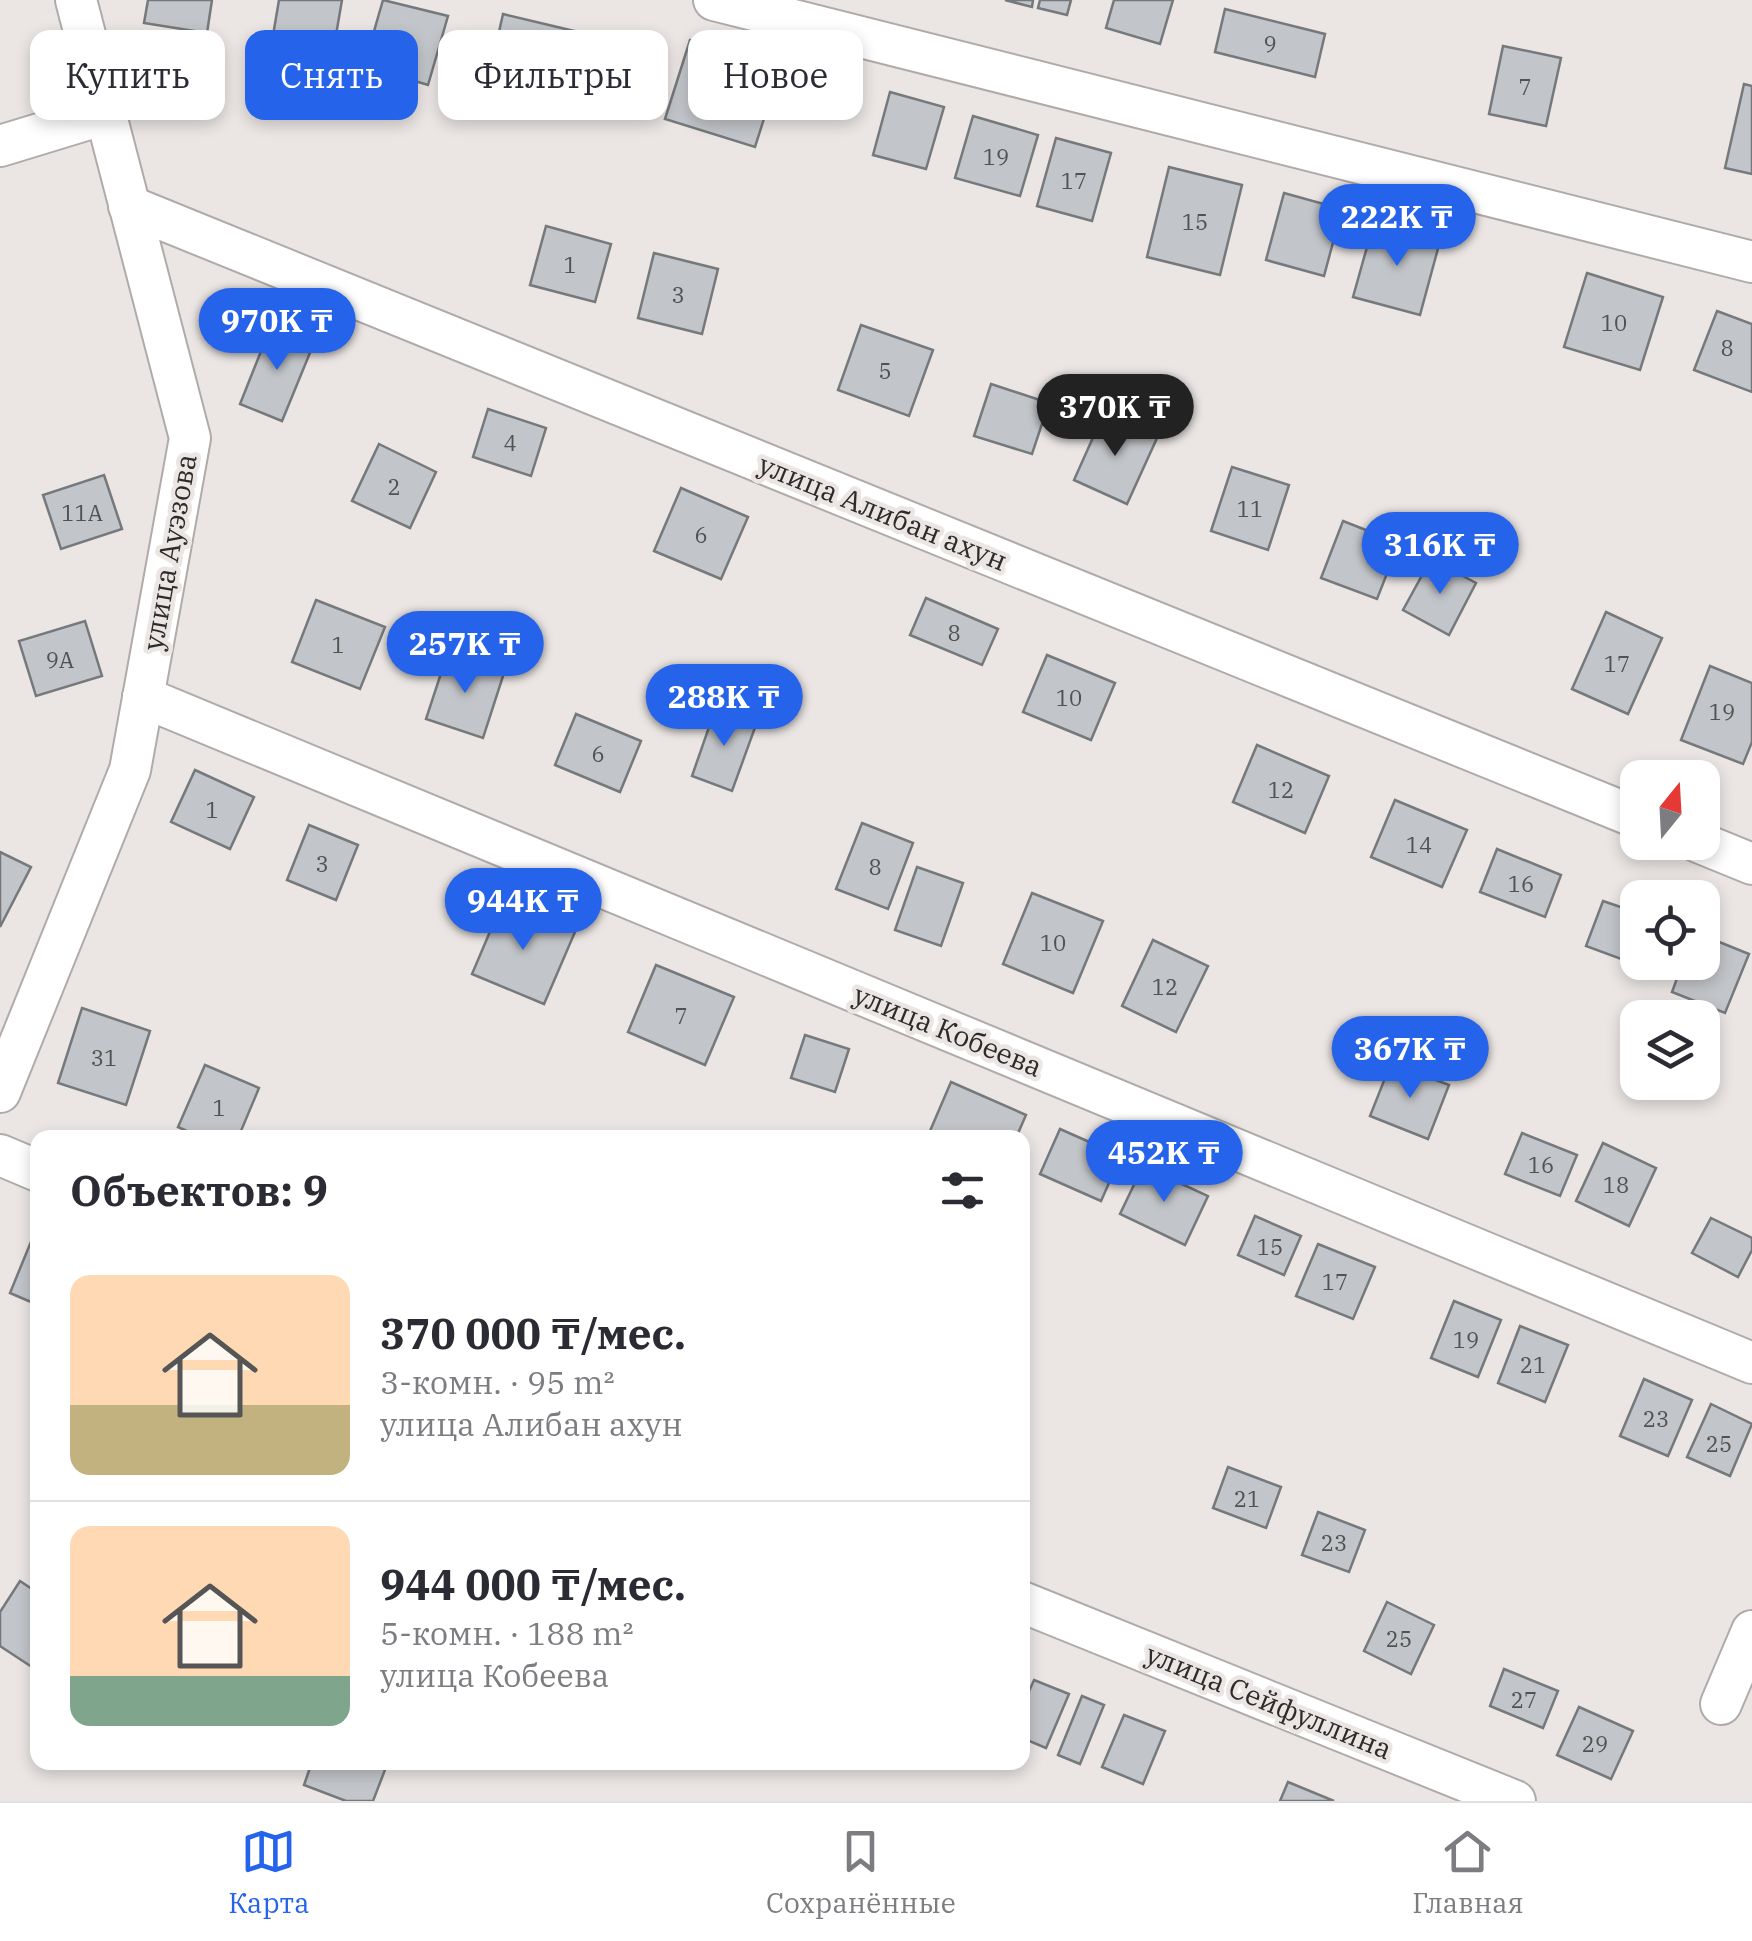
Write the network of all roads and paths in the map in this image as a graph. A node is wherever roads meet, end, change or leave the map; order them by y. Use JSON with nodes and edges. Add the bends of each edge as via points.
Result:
{"nodes":[{"id":1,"x":76,"y":0,"type":"edge"},
{"id":2,"x":714,"y":0,"type":"edge"},
{"id":3,"x":84,"y":30,"type":"edge"},
{"id":4,"x":85,"y":120,"type":"edge"},
{"id":5,"x":107,"y":120,"type":"edge"},
{"id":6,"x":0,"y":146,"type":"edge"},
{"id":7,"x":130,"y":206,"type":"junction"},
{"id":8,"x":1752,"y":262,"type":"edge"},
{"id":9,"x":143,"y":697,"type":"junction"},
{"id":10,"x":1620,"y":811,"type":"edge"},
{"id":11,"x":1720,"y":851,"type":"edge"},
{"id":12,"x":1752,"y":864,"type":"edge"},
{"id":13,"x":0,"y":1092,"type":"edge"},
{"id":14,"x":0,"y":1155,"type":"edge"},
{"id":15,"x":30,"y":1168,"type":"edge"},
{"id":16,"x":1752,"y":1362,"type":"edge"},
{"id":17,"x":1030,"y":1605,"type":"edge"},
{"id":18,"x":1752,"y":1632,"type":"edge"},
{"id":19,"x":1721,"y":1704,"type":"dead end"},
{"id":20,"x":1515,"y":1801,"type":"edge"}],
"edges":[{"from":1,"to":3,"type":"street","name":"улица Ауэзова"},
{"from":2,"to":8,"type":"street"},
{"from":4,"to":6,"type":"street"},
{"from":5,"to":7,"type":"street","name":"улица Ауэзова"},
{"from":7,"to":9,"type":"street","name":"улица Ауэзова","via":[[190,438]]},
{"from":7,"to":10,"type":"street","name":"улица Алибан ахун"},
{"from":9,"to":13,"type":"street","name":"улица Ауэзова","via":[[130,770]]},
{"from":9,"to":16,"type":"street","name":"улица Кобеева"},
{"from":11,"to":12,"type":"street"},
{"from":14,"to":15,"type":"street"},
{"from":17,"to":20,"type":"street","name":"улица Сейфуллина"},
{"from":18,"to":19,"type":"street"}]}
